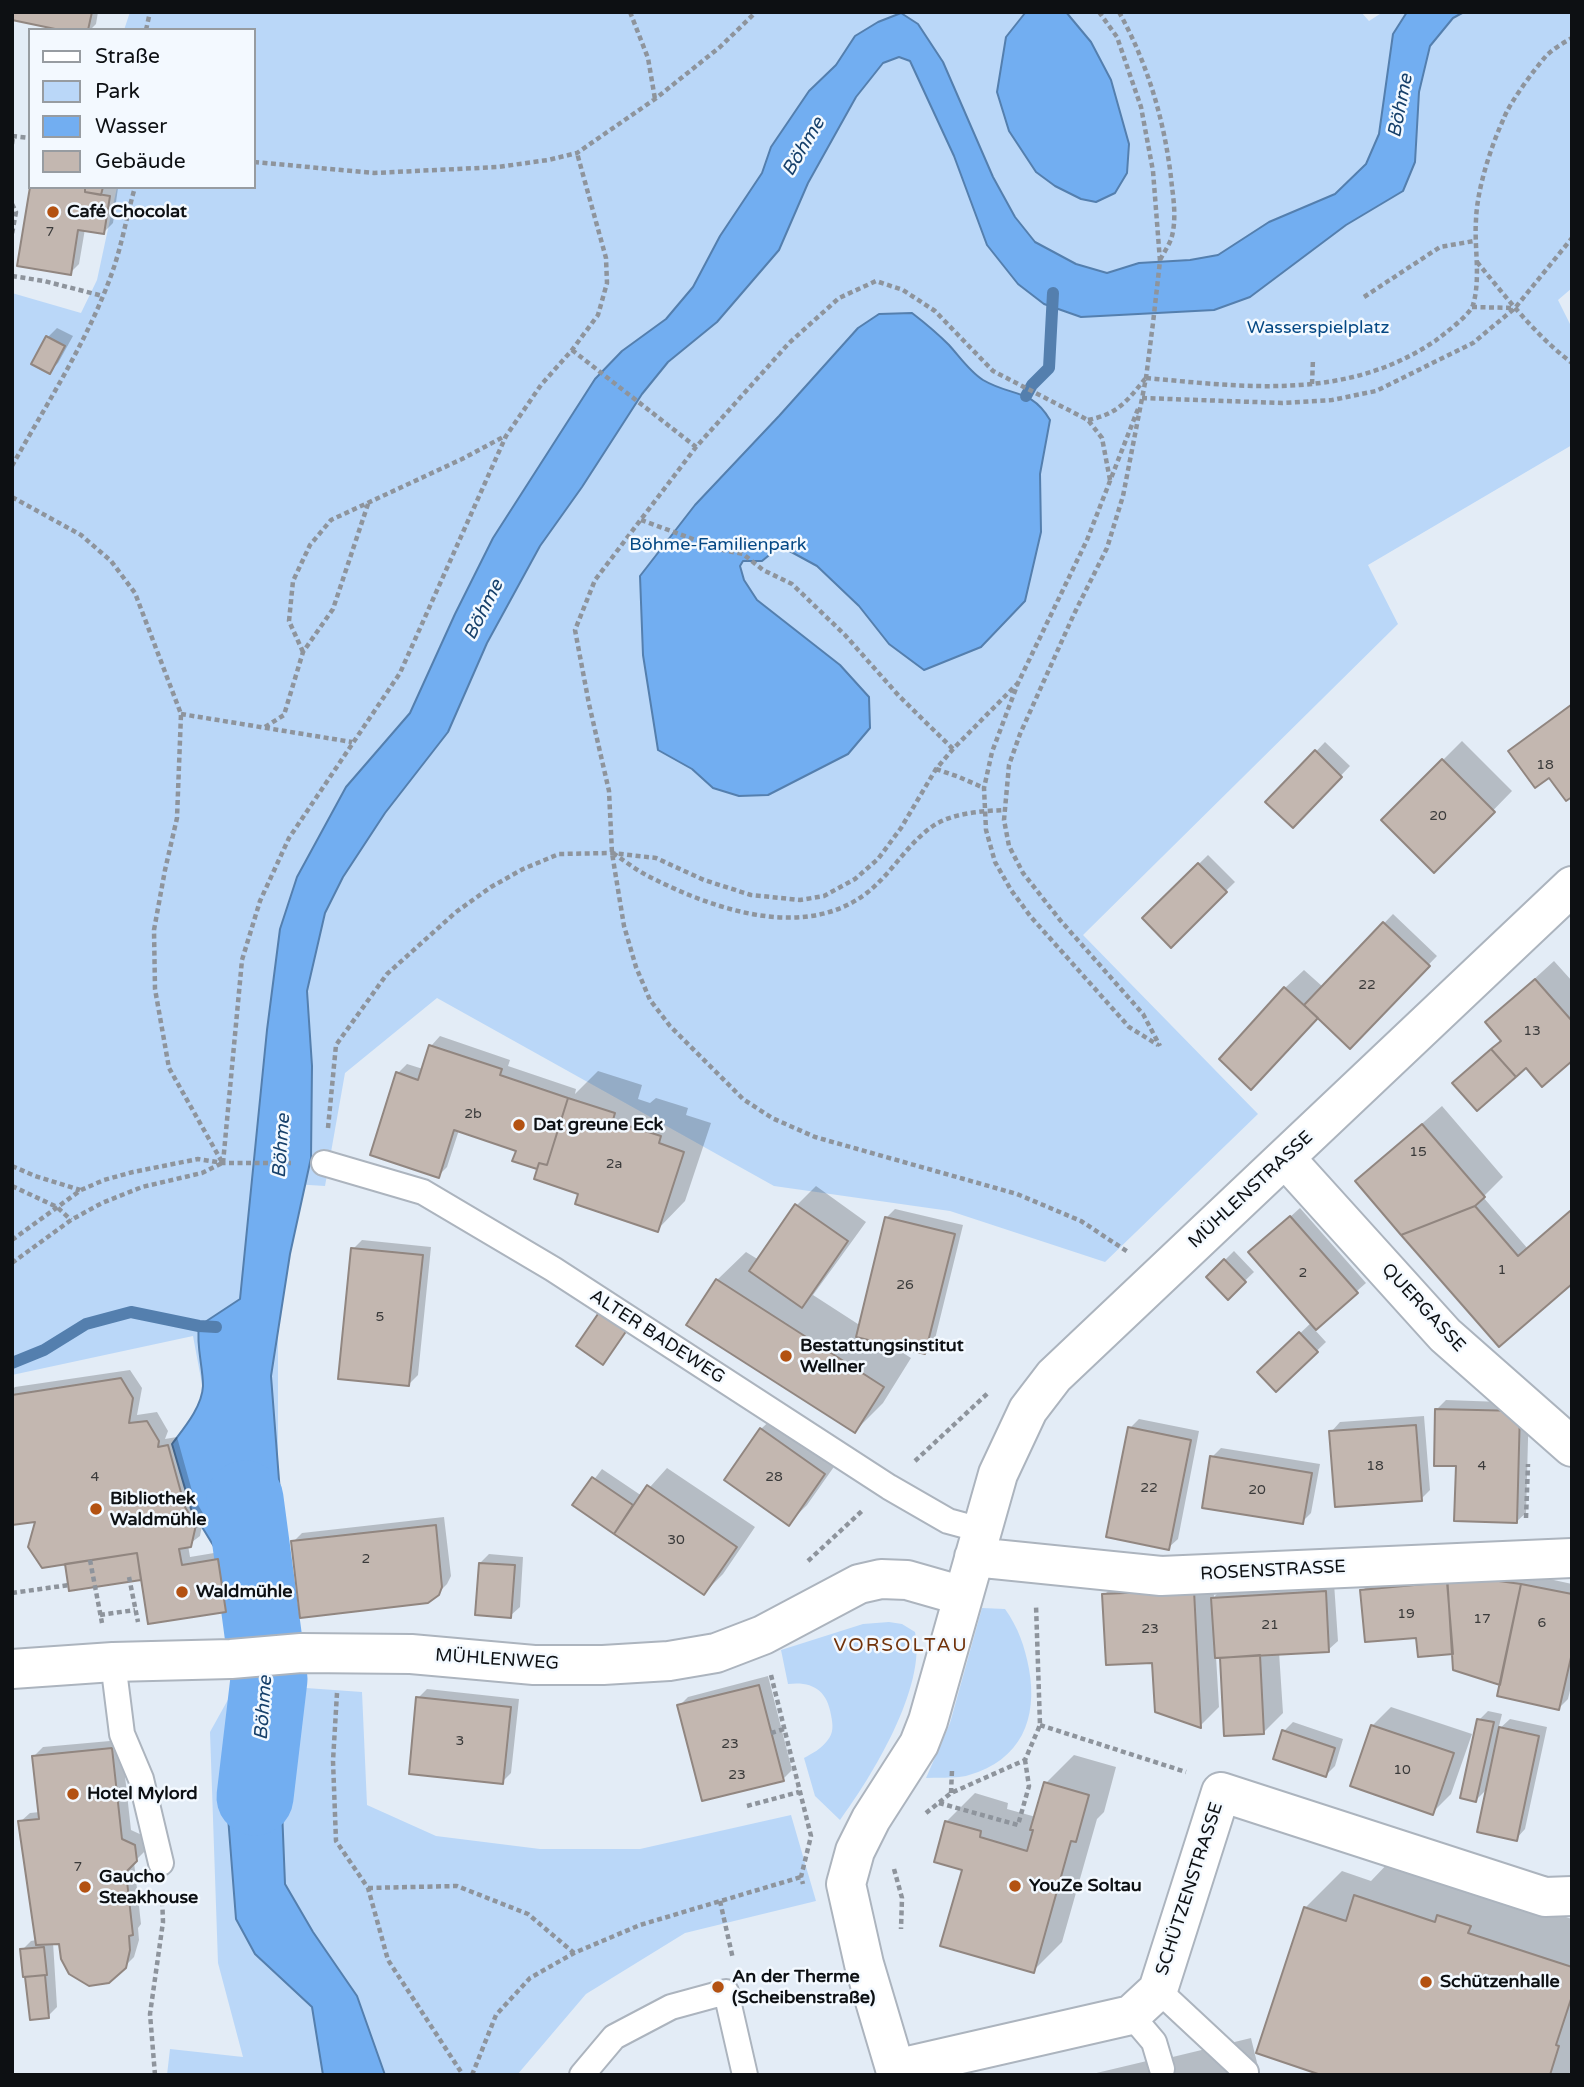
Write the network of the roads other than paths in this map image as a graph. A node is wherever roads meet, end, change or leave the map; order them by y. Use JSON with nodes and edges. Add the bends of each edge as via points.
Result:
{"nodes":[{"id":1,"x":1572,"y":886,"type":"edge"},
{"id":2,"x":1285,"y":1158,"type":"junction"},
{"id":3,"x":324,"y":1163,"type":"road end"},
{"id":4,"x":1572,"y":1447,"type":"edge"},
{"id":5,"x":978,"y":1543,"type":"junction"},
{"id":6,"x":1572,"y":1558,"type":"edge"},
{"id":7,"x":963,"y":1596,"type":"junction"},
{"id":8,"x":108,"y":1647,"type":"junction"},
{"id":9,"x":12,"y":1669,"type":"edge"},
{"id":10,"x":161,"y":1863,"type":"road end"},
{"id":11,"x":1572,"y":1869,"type":"edge"},
{"id":12,"x":1572,"y":1880,"type":"edge"},
{"id":13,"x":1572,"y":1896,"type":"edge"},
{"id":14,"x":1145,"y":2002,"type":"junction"},
{"id":15,"x":1161,"y":2069,"type":"dead end"},
{"id":16,"x":1246,"y":2072,"type":"dead end"},
{"id":17,"x":889,"y":2073,"type":"edge"},
{"id":18,"x":582,"y":2075,"type":"edge"},
{"id":19,"x":745,"y":2075,"type":"edge"}],
"edges":[{"from":1,"to":2,"type":"street","name":"MÜHLENSTRASSE"},
{"from":2,"to":4,"type":"street","name":"QUERGASSE","via":[[1446,1335]]},
{"from":2,"to":5,"type":"street","name":"MÜHLENSTRASSE","via":[[1054,1376],[1011,1442]]},
{"from":3,"to":5,"type":"lane","name":"ALTER BADEWEG","via":[[423,1192],[553,1269]]},
{"from":5,"to":6,"type":"street","name":"ROSENSTRASSE","via":[[1161,1576]]},
{"from":5,"to":7,"type":"street","name":"MÜHLENSTRASSE"},
{"from":7,"to":8,"type":"street","name":"MÜHLENWEG","via":[[907,1580],[881,1579],[859,1584],[763,1635],[716,1653],[603,1665],[534,1665],[411,1654],[231,1659]]},
{"from":7,"to":17,"type":"street","name":"MÜHLENSTRASSE","via":[[919,1744],[871,1819],[846,1884]]},
{"from":8,"to":9,"type":"street","name":"MÜHLENWEG"},
{"from":8,"to":10,"type":"lane","via":[[122,1734],[141,1780]]},
{"from":11,"to":12,"type":"street"},
{"from":13,"to":14,"type":"street","name":"SCHÜTZENSTRASSE","via":[[1545,1897],[1221,1792]]},
{"from":14,"to":15,"type":"lane"},
{"from":14,"to":16,"type":"lane"},
{"from":14,"to":17,"type":"street"},
{"from":18,"to":19,"type":"lane","via":[[614,2037],[671,2007],[726,1992]]}]}
